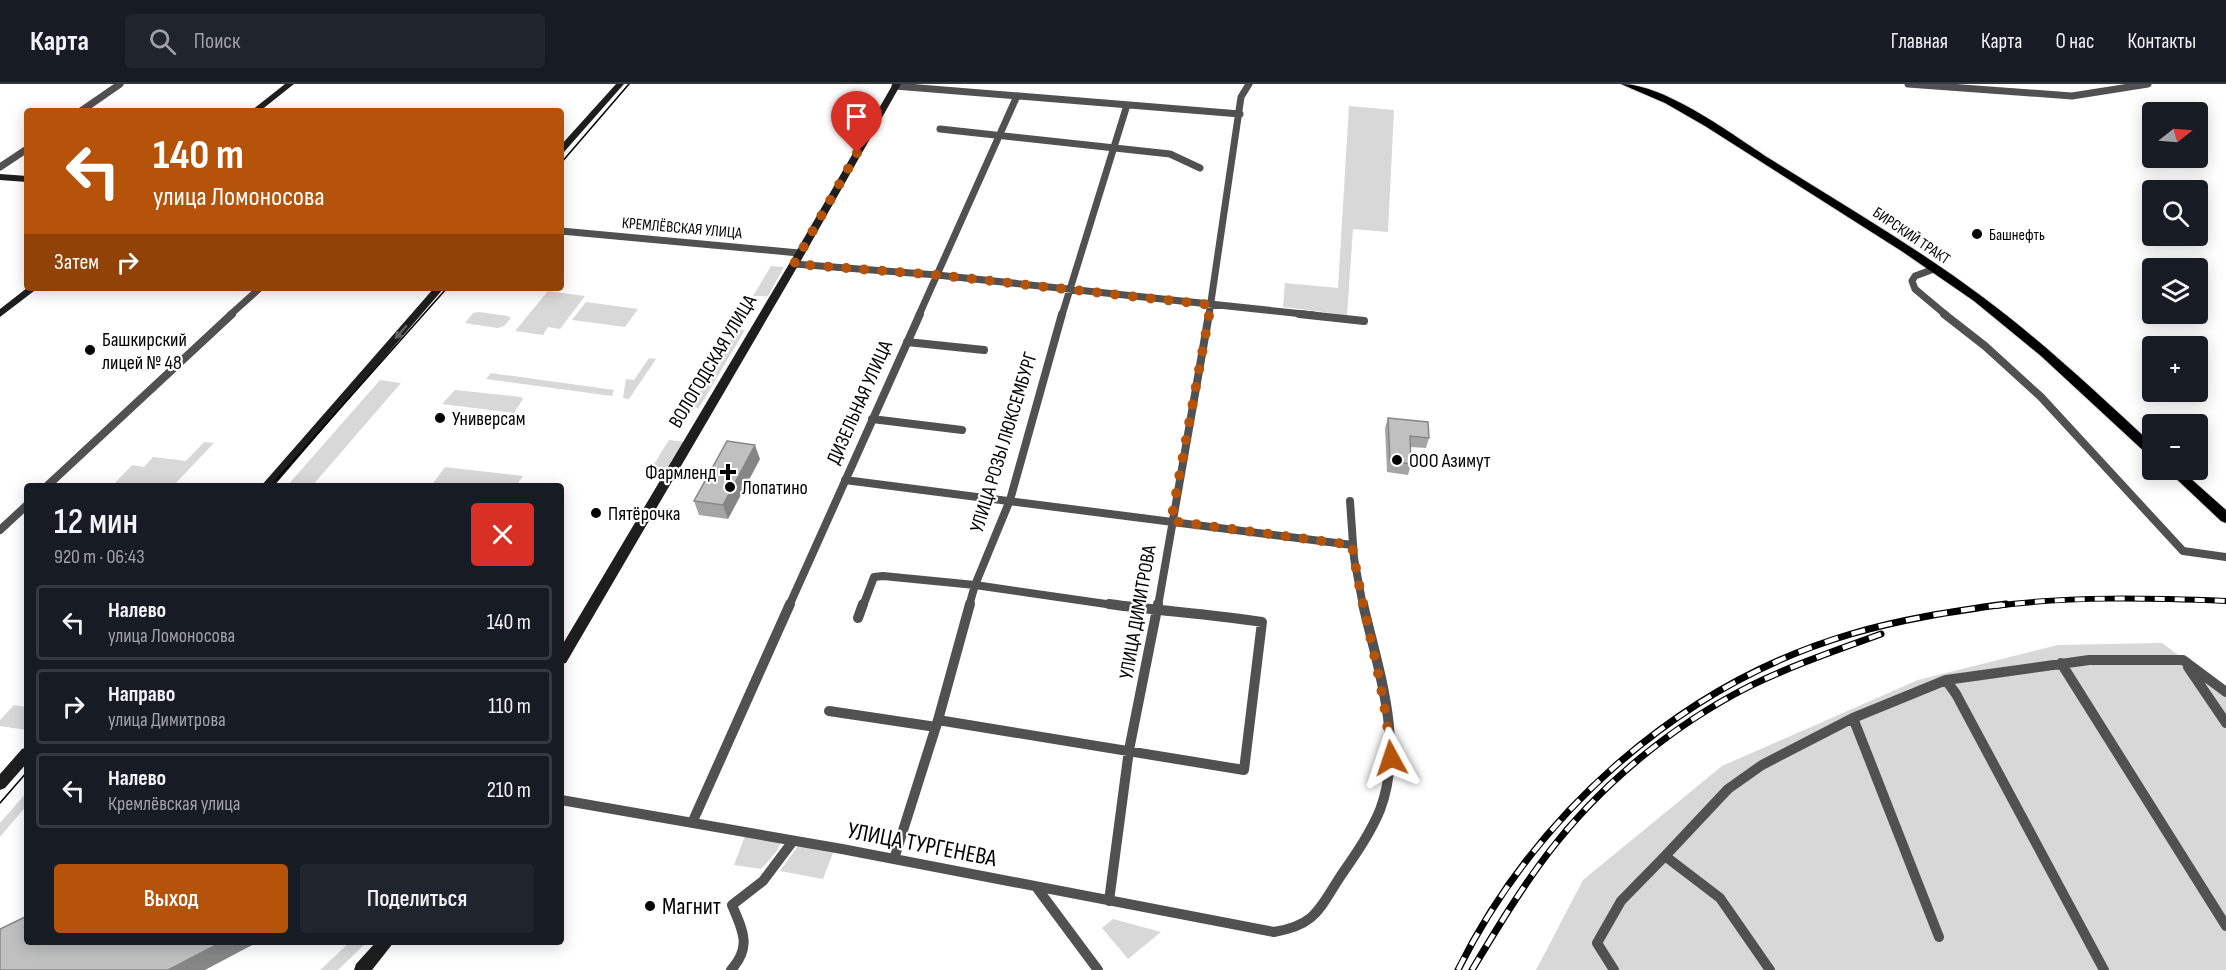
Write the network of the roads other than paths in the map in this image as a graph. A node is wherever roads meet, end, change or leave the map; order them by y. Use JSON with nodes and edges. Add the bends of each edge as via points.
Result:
{"nodes":[{"id":1,"x":120,"y":84,"type":"edge"},
{"id":2,"x":290,"y":84,"type":"edge"},
{"id":3,"x":620,"y":84,"type":"edge"},
{"id":4,"x":1249,"y":84,"type":"edge"},
{"id":5,"x":1626,"y":84,"type":"edge"},
{"id":6,"x":1908,"y":84,"type":"edge"},
{"id":7,"x":2148,"y":84,"type":"edge"},
{"id":8,"x":896,"y":85,"type":"edge"},
{"id":9,"x":1017,"y":96,"type":"junction"},
{"id":10,"x":1127,"y":105,"type":"junction"},
{"id":11,"x":85,"y":108,"type":"edge"},
{"id":12,"x":259,"y":108,"type":"edge"},
{"id":13,"x":1240,"y":114,"type":"junction"},
{"id":14,"x":940,"y":129,"type":"dead end"},
{"id":15,"x":1000,"y":135,"type":"junction"},
{"id":16,"x":564,"y":147,"type":"edge"},
{"id":17,"x":1113,"y":149,"type":"junction"},
{"id":18,"x":24,"y":151,"type":"edge"},
{"id":19,"x":0,"y":167,"type":"edge"},
{"id":20,"x":1200,"y":168,"type":"dead end"},
{"id":21,"x":0,"y":177,"type":"edge"},
{"id":22,"x":24,"y":179,"type":"edge"},
{"id":23,"x":564,"y":231,"type":"edge"},
{"id":24,"x":797,"y":259,"type":"junction"},
{"id":25,"x":1934,"y":269,"type":"junction"},
{"id":26,"x":937,"y":275,"type":"junction"},
{"id":27,"x":1069,"y":289,"type":"junction"},
{"id":28,"x":29,"y":291,"type":"edge"},
{"id":29,"x":257,"y":291,"type":"edge"},
{"id":30,"x":436,"y":291,"type":"edge"},
{"id":31,"x":1211,"y":305,"type":"junction"},
{"id":32,"x":0,"y":314,"type":"edge"},
{"id":33,"x":1364,"y":321,"type":"dead end"},
{"id":34,"x":907,"y":342,"type":"junction"},
{"id":35,"x":984,"y":350,"type":"dead end"},
{"id":36,"x":872,"y":419,"type":"junction"},
{"id":37,"x":962,"y":430,"type":"dead end"},
{"id":38,"x":2142,"y":442,"type":"edge"},
{"id":39,"x":845,"y":480,"type":"junction"},
{"id":40,"x":2184,"y":480,"type":"edge"},
{"id":41,"x":50,"y":483,"type":"edge"},
{"id":42,"x":270,"y":483,"type":"edge"},
{"id":43,"x":1010,"y":501,"type":"junction"},
{"id":44,"x":1350,"y":501,"type":"dead end"},
{"id":45,"x":24,"y":508,"type":"edge"},
{"id":46,"x":2226,"y":518,"type":"edge"},
{"id":47,"x":1171,"y":521,"type":"junction"},
{"id":48,"x":0,"y":530,"type":"edge"},
{"id":49,"x":1352,"y":545,"type":"junction"},
{"id":50,"x":2226,"y":557,"type":"edge"},
{"id":51,"x":975,"y":585,"type":"junction"},
{"id":52,"x":1157,"y":611,"type":"junction"},
{"id":53,"x":858,"y":618,"type":"dead end"},
{"id":54,"x":564,"y":654,"type":"edge"},
{"id":55,"x":2183,"y":660,"type":"junction"},
{"id":56,"x":2061,"y":663,"type":"junction"},
{"id":57,"x":1946,"y":680,"type":"junction"},
{"id":58,"x":2226,"y":692,"type":"edge"},
{"id":59,"x":830,"y":711,"type":"dead end"},
{"id":60,"x":1853,"y":718,"type":"junction"},
{"id":61,"x":937,"y":723,"type":"junction"},
{"id":62,"x":2226,"y":723,"type":"edge"},
{"id":63,"x":1129,"y":750,"type":"junction"},
{"id":64,"x":24,"y":756,"type":"edge"},
{"id":65,"x":0,"y":784,"type":"edge"},
{"id":66,"x":564,"y":801,"type":"edge"},
{"id":67,"x":693,"y":823,"type":"junction"},
{"id":68,"x":793,"y":841,"type":"junction"},
{"id":69,"x":1665,"y":856,"type":"junction"},
{"id":70,"x":894,"y":859,"type":"junction"},
{"id":71,"x":1037,"y":888,"type":"junction"},
{"id":72,"x":1109,"y":901,"type":"junction"},
{"id":73,"x":2226,"y":926,"type":"edge"},
{"id":74,"x":1939,"y":937,"type":"dead end"},
{"id":75,"x":383,"y":945,"type":"edge"},
{"id":76,"x":362,"y":970,"type":"edge"},
{"id":77,"x":731,"y":970,"type":"edge"},
{"id":78,"x":1098,"y":970,"type":"edge"},
{"id":79,"x":1614,"y":970,"type":"edge"},
{"id":80,"x":1770,"y":970,"type":"edge"},
{"id":81,"x":2104,"y":970,"type":"edge"}],
"edges":[{"from":1,"to":11,"type":"street"},
{"from":2,"to":12,"type":"main road"},
{"from":3,"to":16,"type":"main road"},
{"from":4,"to":13,"type":"street","name":"УЛИЦА ДИМИТРОВА","via":[[1241,97]]},
{"from":5,"to":25,"type":"main road","name":"БИРСКИЙ ТРАКТ","via":[[1698,118]]},
{"from":6,"to":7,"type":"street","via":[[2072,96]]},
{"from":8,"to":9,"type":"street"},
{"from":8,"to":24,"type":"main road","name":"ВОЛОГОДСКАЯ УЛИЦА"},
{"from":9,"to":10,"type":"street"},
{"from":9,"to":15,"type":"street","name":"ДИЗЕЛЬНАЯ УЛИЦА"},
{"from":10,"to":13,"type":"street"},
{"from":10,"to":17,"type":"street","name":"УЛИЦА РОЗЫ ЛЮКСЕМБУРГ"},
{"from":13,"to":31,"type":"street","name":"УЛИЦА ДИМИТРОВА"},
{"from":14,"to":15,"type":"street"},
{"from":15,"to":17,"type":"street"},
{"from":15,"to":26,"type":"street","name":"ДИЗЕЛЬНАЯ УЛИЦА"},
{"from":17,"to":20,"type":"street","via":[[1170,154]]},
{"from":17,"to":27,"type":"street","name":"УЛИЦА РОЗЫ ЛЮКСЕМБУРГ"},
{"from":18,"to":19,"type":"street"},
{"from":21,"to":22,"type":"main road"},
{"from":23,"to":24,"type":"street","name":"КРЕМЛЁВСКАЯ УЛИЦА"},
{"from":24,"to":26,"type":"street","name":"КРЕМЛЁВСКАЯ УЛИЦА"},
{"from":24,"to":54,"type":"main road","name":"ВОЛОГОДСКАЯ УЛИЦА"},
{"from":25,"to":38,"type":"main road","name":"БИРСКИЙ ТРАКТ","via":[[2026,338]]},
{"from":25,"to":50,"type":"street","via":[[1912,281],[1924,298],[2041,397],[2183,550]]},
{"from":26,"to":27,"type":"street","name":"КРЕМЛЁВСКАЯ УЛИЦА"},
{"from":26,"to":34,"type":"street","name":"ДИЗЕЛЬНАЯ УЛИЦА"},
{"from":27,"to":31,"type":"street","name":"КРЕМЛЁВСКАЯ УЛИЦА"},
{"from":27,"to":43,"type":"street","name":"УЛИЦА РОЗЫ ЛЮКСЕМБУРГ"},
{"from":28,"to":32,"type":"main road"},
{"from":29,"to":41,"type":"street"},
{"from":30,"to":42,"type":"main road","one_way":true},
{"from":31,"to":33,"type":"street","name":"КРЕМЛЁВСКАЯ УЛИЦА"},
{"from":31,"to":47,"type":"street","name":"УЛИЦА ДИМИТРОВА"},
{"from":34,"to":35,"type":"street"},
{"from":34,"to":36,"type":"street","name":"ДИЗЕЛЬНАЯ УЛИЦА"},
{"from":36,"to":37,"type":"street"},
{"from":36,"to":39,"type":"street","name":"ДИЗЕЛЬНАЯ УЛИЦА"},
{"from":39,"to":43,"type":"street"},
{"from":39,"to":67,"type":"street","name":"ДИЗЕЛЬНАЯ УЛИЦА"},
{"from":40,"to":46,"type":"main road"},
{"from":43,"to":47,"type":"street"},
{"from":43,"to":51,"type":"street","name":"УЛИЦА РОЗЫ ЛЮКСЕМБУРГ"},
{"from":44,"to":49,"type":"street"},
{"from":45,"to":48,"type":"street"},
{"from":47,"to":49,"type":"street"},
{"from":47,"to":52,"type":"street","name":"УЛИЦА ДИМИТРОВА"},
{"from":49,"to":72,"type":"street","name":"УЛИЦА ТУРГЕНЕВА","via":[[1388,718],[1391,758],[1383,798],[1369,835],[1304,924],[1274,932]]},
{"from":51,"to":52,"type":"street"},
{"from":51,"to":53,"type":"street","via":[[874,577]]},
{"from":51,"to":61,"type":"street","name":"УЛИЦА РОЗЫ ЛЮКСЕМБУРГ"},
{"from":52,"to":63,"type":"street","name":"УЛИЦА ДИМИТРОВА"},
{"from":52,"to":63,"type":"street","via":[[1262,622],[1244,770]]},
{"from":55,"to":56,"type":"street"},
{"from":55,"to":58,"type":"street"},
{"from":55,"to":62,"type":"street"},
{"from":56,"to":57,"type":"street"},
{"from":56,"to":73,"type":"street"},
{"from":57,"to":60,"type":"street"},
{"from":57,"to":81,"type":"street"},
{"from":59,"to":61,"type":"street"},
{"from":60,"to":69,"type":"street","via":[[1762,765],[1728,789]]},
{"from":60,"to":74,"type":"street"},
{"from":61,"to":63,"type":"street"},
{"from":61,"to":70,"type":"street","name":"УЛИЦА РОЗЫ ЛЮКСЕМБУРГ"},
{"from":63,"to":72,"type":"street","name":"УЛИЦА ДИМИТРОВА"},
{"from":64,"to":65,"type":"main road"},
{"from":66,"to":67,"type":"street","name":"УЛИЦА ТУРГЕНЕВА"},
{"from":67,"to":68,"type":"street","name":"УЛИЦА ТУРГЕНЕВА"},
{"from":68,"to":70,"type":"street","name":"УЛИЦА ТУРГЕНЕВА"},
{"from":68,"to":77,"type":"street","via":[[763,881],[732,905],[746,937],[741,961]]},
{"from":69,"to":79,"type":"street","via":[[1621,901],[1597,943]]},
{"from":69,"to":80,"type":"street","via":[[1720,898]]},
{"from":70,"to":71,"type":"street","name":"УЛИЦА ТУРГЕНЕВА"},
{"from":71,"to":72,"type":"street","name":"УЛИЦА ТУРГЕНЕВА"},
{"from":71,"to":78,"type":"street"},
{"from":75,"to":76,"type":"main road"}]}
